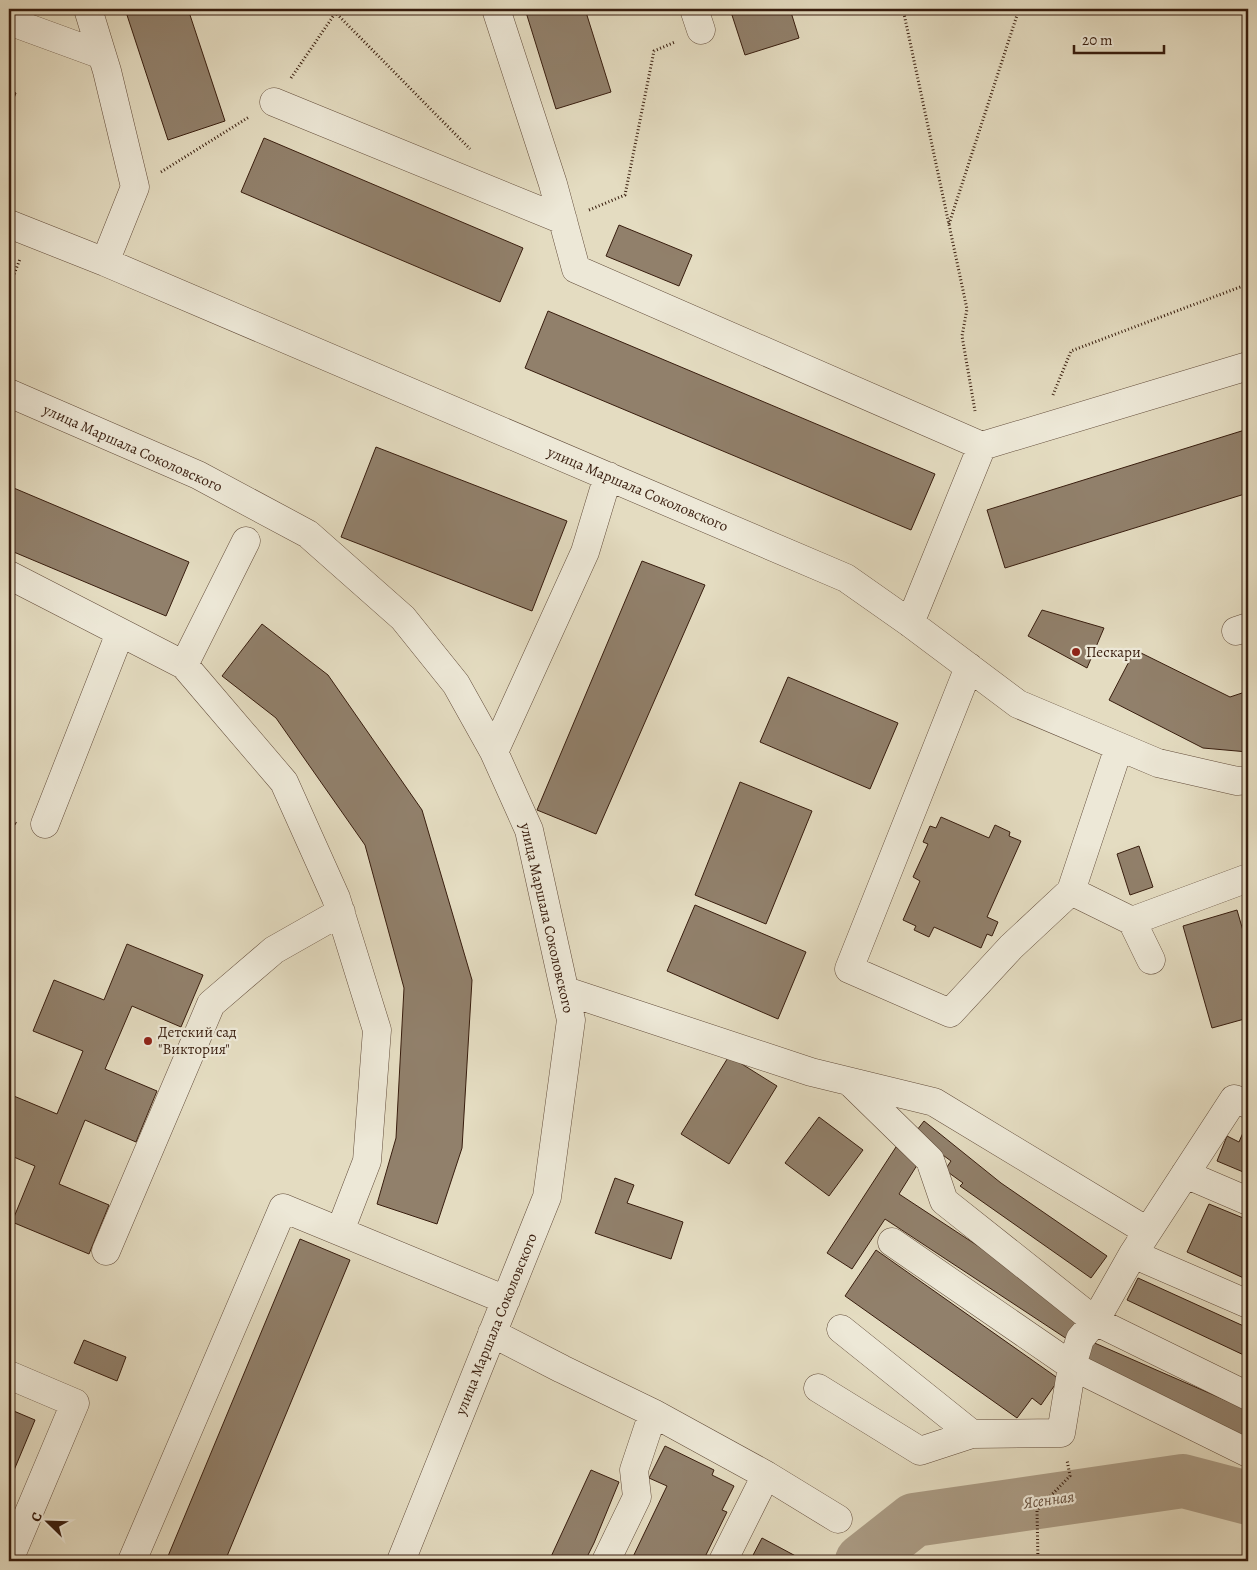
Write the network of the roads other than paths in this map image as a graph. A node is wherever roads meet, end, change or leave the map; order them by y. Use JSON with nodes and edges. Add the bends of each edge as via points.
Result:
{"nodes":[{"id":1,"x":88,"y":9,"type":"edge"},
{"id":2,"x":496,"y":9,"type":"edge"},
{"id":3,"x":9,"y":21,"type":"edge"},
{"id":4,"x":102,"y":56,"type":"junction"},
{"id":5,"x":274,"y":102,"type":"dead end"},
{"id":6,"x":563,"y":220,"type":"junction"},
{"id":7,"x":9,"y":224,"type":"edge"},
{"id":8,"x":104,"y":262,"type":"junction"},
{"id":9,"x":1248,"y":366,"type":"edge"},
{"id":10,"x":9,"y":393,"type":"edge"},
{"id":11,"x":982,"y":446,"type":"junction"},
{"id":12,"x":608,"y":476,"type":"junction"},
{"id":13,"x":246,"y":541,"type":"dead end"},
{"id":14,"x":9,"y":575,"type":"edge"},
{"id":15,"x":910,"y":623,"type":"junction"},
{"id":16,"x":120,"y":633,"type":"junction"},
{"id":17,"x":184,"y":666,"type":"junction"},
{"id":18,"x":969,"y":667,"type":"junction"},
{"id":19,"x":1119,"y":747,"type":"junction"},
{"id":20,"x":494,"y":752,"type":"junction"},
{"id":21,"x":1248,"y":780,"type":"edge"},
{"id":22,"x":45,"y":824,"type":"dead end"},
{"id":23,"x":1248,"y":878,"type":"edge"},
{"id":24,"x":1071,"y":890,"type":"junction"},
{"id":25,"x":341,"y":912,"type":"junction"},
{"id":26,"x":1132,"y":921,"type":"junction"},
{"id":27,"x":1151,"y":960,"type":"dead end"},
{"id":28,"x":566,"y":991,"type":"junction"},
{"id":29,"x":848,"y":1081,"type":"junction"},
{"id":30,"x":1248,"y":1104,"type":"edge"},
{"id":31,"x":1184,"y":1174,"type":"junction"},
{"id":32,"x":1248,"y":1201,"type":"edge"},
{"id":33,"x":340,"y":1231,"type":"junction"},
{"id":34,"x":1148,"y":1231,"type":"junction"},
{"id":35,"x":892,"y":1242,"type":"dead end"},
{"id":36,"x":106,"y":1251,"type":"dead end"},
{"id":37,"x":1133,"y":1254,"type":"junction"},
{"id":38,"x":506,"y":1300,"type":"junction"},
{"id":39,"x":1248,"y":1304,"type":"edge"},
{"id":40,"x":1095,"y":1321,"type":"junction"},
{"id":41,"x":841,"y":1329,"type":"dead end"},
{"id":42,"x":492,"y":1333,"type":"junction"},
{"id":43,"x":1072,"y":1366,"type":"junction"},
{"id":44,"x":9,"y":1375,"type":"edge"},
{"id":45,"x":818,"y":1388,"type":"dead end"},
{"id":46,"x":1248,"y":1396,"type":"edge"},
{"id":47,"x":653,"y":1413,"type":"junction"},
{"id":48,"x":972,"y":1434,"type":"junction"},
{"id":49,"x":1248,"y":1453,"type":"edge"},
{"id":50,"x":766,"y":1475,"type":"junction"},
{"id":51,"x":838,"y":1519,"type":"dead end"},
{"id":52,"x":9,"y":1560,"type":"edge"},
{"id":53,"x":132,"y":1561,"type":"edge"},
{"id":54,"x":401,"y":1561,"type":"edge"},
{"id":55,"x":606,"y":1561,"type":"edge"},
{"id":56,"x":723,"y":1561,"type":"edge"}],
"edges":[{"from":1,"to":4,"type":"street"},
{"from":2,"to":6,"type":"street"},
{"from":3,"to":4,"type":"street"},
{"from":4,"to":8,"type":"street","via":[[135,187]]},
{"from":5,"to":6,"type":"street"},
{"from":6,"to":11,"type":"street","via":[[576,269]]},
{"from":7,"to":8,"type":"street","name":"улица Маршала Соколовского"},
{"from":8,"to":12,"type":"street","name":"улица Маршала Соколовского"},
{"from":9,"to":11,"type":"street"},
{"from":10,"to":20,"type":"street","name":"улица Маршала Соколовского","via":[[198,475],[308,534],[403,618],[456,684]]},
{"from":11,"to":15,"type":"street"},
{"from":12,"to":15,"type":"street","name":"улица Маршала Соколовского","via":[[846,578]]},
{"from":12,"to":20,"type":"street","via":[[585,552]]},
{"from":13,"to":17,"type":"street"},
{"from":14,"to":16,"type":"street"},
{"from":15,"to":18,"type":"street","name":"улица Маршала Соколовского"},
{"from":16,"to":17,"type":"street"},
{"from":16,"to":22,"type":"street"},
{"from":17,"to":25,"type":"street","via":[[284,782]]},
{"from":18,"to":19,"type":"street","name":"улица Маршала Соколовского","via":[[1018,704]]},
{"from":18,"to":24,"type":"street","via":[[849,969],[950,1013],[1011,946]]},
{"from":19,"to":21,"type":"street","name":"улица Маршала Соколовского","via":[[1158,763],[1237,782]]},
{"from":19,"to":24,"type":"street"},
{"from":20,"to":28,"type":"street","name":"улица Маршала Соколовского","via":[[529,830]]},
{"from":23,"to":26,"type":"street"},
{"from":24,"to":26,"type":"street"},
{"from":25,"to":33,"type":"street","via":[[377,1030],[367,1161]]},
{"from":25,"to":36,"type":"street","via":[[274,950],[211,1004]]},
{"from":26,"to":27,"type":"street"},
{"from":28,"to":29,"type":"street","via":[[811,1072]]},
{"from":28,"to":38,"type":"street","name":"улица Маршала Соколовского","via":[[571,1020],[547,1197]]},
{"from":29,"to":34,"type":"street","via":[[934,1102]]},
{"from":29,"to":40,"type":"street","via":[[930,1160],[944,1201]]},
{"from":30,"to":31,"type":"street","via":[[1234,1099]]},
{"from":31,"to":32,"type":"street"},
{"from":31,"to":34,"type":"street"},
{"from":33,"to":38,"type":"street"},
{"from":33,"to":53,"type":"street","via":[[283,1208]]},
{"from":34,"to":37,"type":"street"},
{"from":35,"to":43,"type":"street"},
{"from":37,"to":39,"type":"street"},
{"from":37,"to":40,"type":"street"},
{"from":38,"to":42,"type":"street","name":"улица Маршала Соколовского"},
{"from":40,"to":43,"type":"street","via":[[1080,1339]]},
{"from":40,"to":46,"type":"street"},
{"from":41,"to":48,"type":"street"},
{"from":42,"to":47,"type":"street"},
{"from":42,"to":54,"type":"street","name":"улица Маршала Соколовского"},
{"from":43,"to":48,"type":"street","via":[[1061,1433]]},
{"from":43,"to":49,"type":"street"},
{"from":44,"to":52,"type":"street","via":[[75,1403]]},
{"from":45,"to":48,"type":"street","via":[[920,1451]]},
{"from":47,"to":50,"type":"street"},
{"from":47,"to":55,"type":"street","via":[[634,1470],[637,1497]]},
{"from":50,"to":51,"type":"street"},
{"from":50,"to":56,"type":"street"}]}
